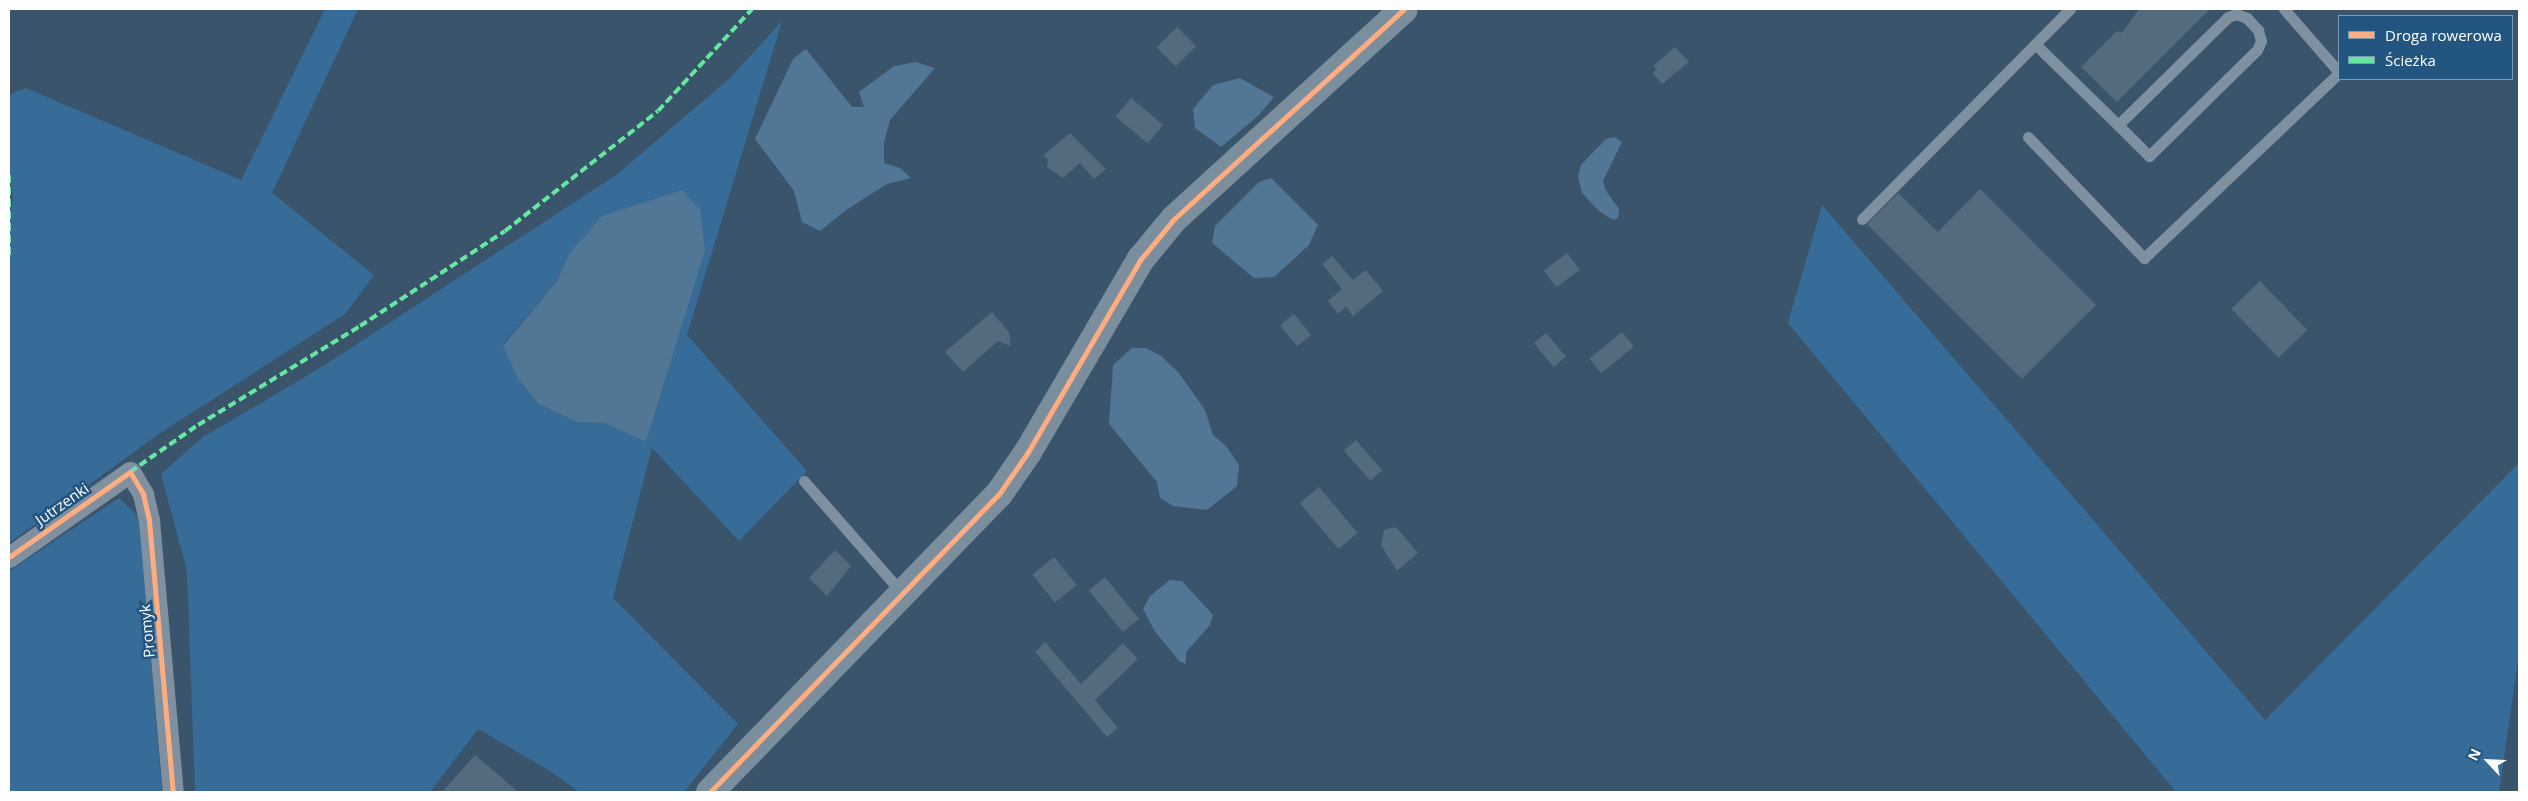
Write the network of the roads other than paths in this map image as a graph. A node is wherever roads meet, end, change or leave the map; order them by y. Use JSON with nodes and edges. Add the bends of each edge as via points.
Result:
{"nodes":[{"id":1,"x":1404,"y":9,"type":"edge"},
{"id":2,"x":2070,"y":9,"type":"edge"},
{"id":3,"x":2284,"y":9,"type":"edge"},
{"id":4,"x":2035,"y":44,"type":"junction"},
{"id":5,"x":2338,"y":71,"type":"edge"},
{"id":6,"x":2338,"y":73,"type":"edge"},
{"id":7,"x":2118,"y":125,"type":"junction"},
{"id":8,"x":2028,"y":137,"type":"dead end"},
{"id":9,"x":1862,"y":218,"type":"dead end"},
{"id":10,"x":130,"y":472,"type":"joint"},
{"id":11,"x":804,"y":481,"type":"dead end"},
{"id":12,"x":9,"y":557,"type":"edge"},
{"id":13,"x":902,"y":593,"type":"junction"},
{"id":14,"x":173,"y":792,"type":"edge"},
{"id":15,"x":710,"y":792,"type":"edge"}],
"edges":[{"from":1,"to":13,"type":"street","via":[[1174,219],[1141,259],[1028,452],[999,494]]},
{"from":2,"to":4,"type":"lane"},
{"from":3,"to":5,"type":"lane"},
{"from":4,"to":7,"type":"lane"},
{"from":4,"to":9,"type":"lane"},
{"from":6,"to":8,"type":"lane","via":[[2144,258]]},
{"from":7,"to":7,"type":"lane","via":[[2149,156],[2257,50],[2261,41],[2258,30],[2247,18],[2236,14],[2228,17]]},
{"from":10,"to":12,"type":"street","name":"Jutrzenki"},
{"from":10,"to":14,"type":"street","name":"Promyk","via":[[143,494],[149,520]]},
{"from":11,"to":13,"type":"lane"},
{"from":13,"to":15,"type":"street"}]}
